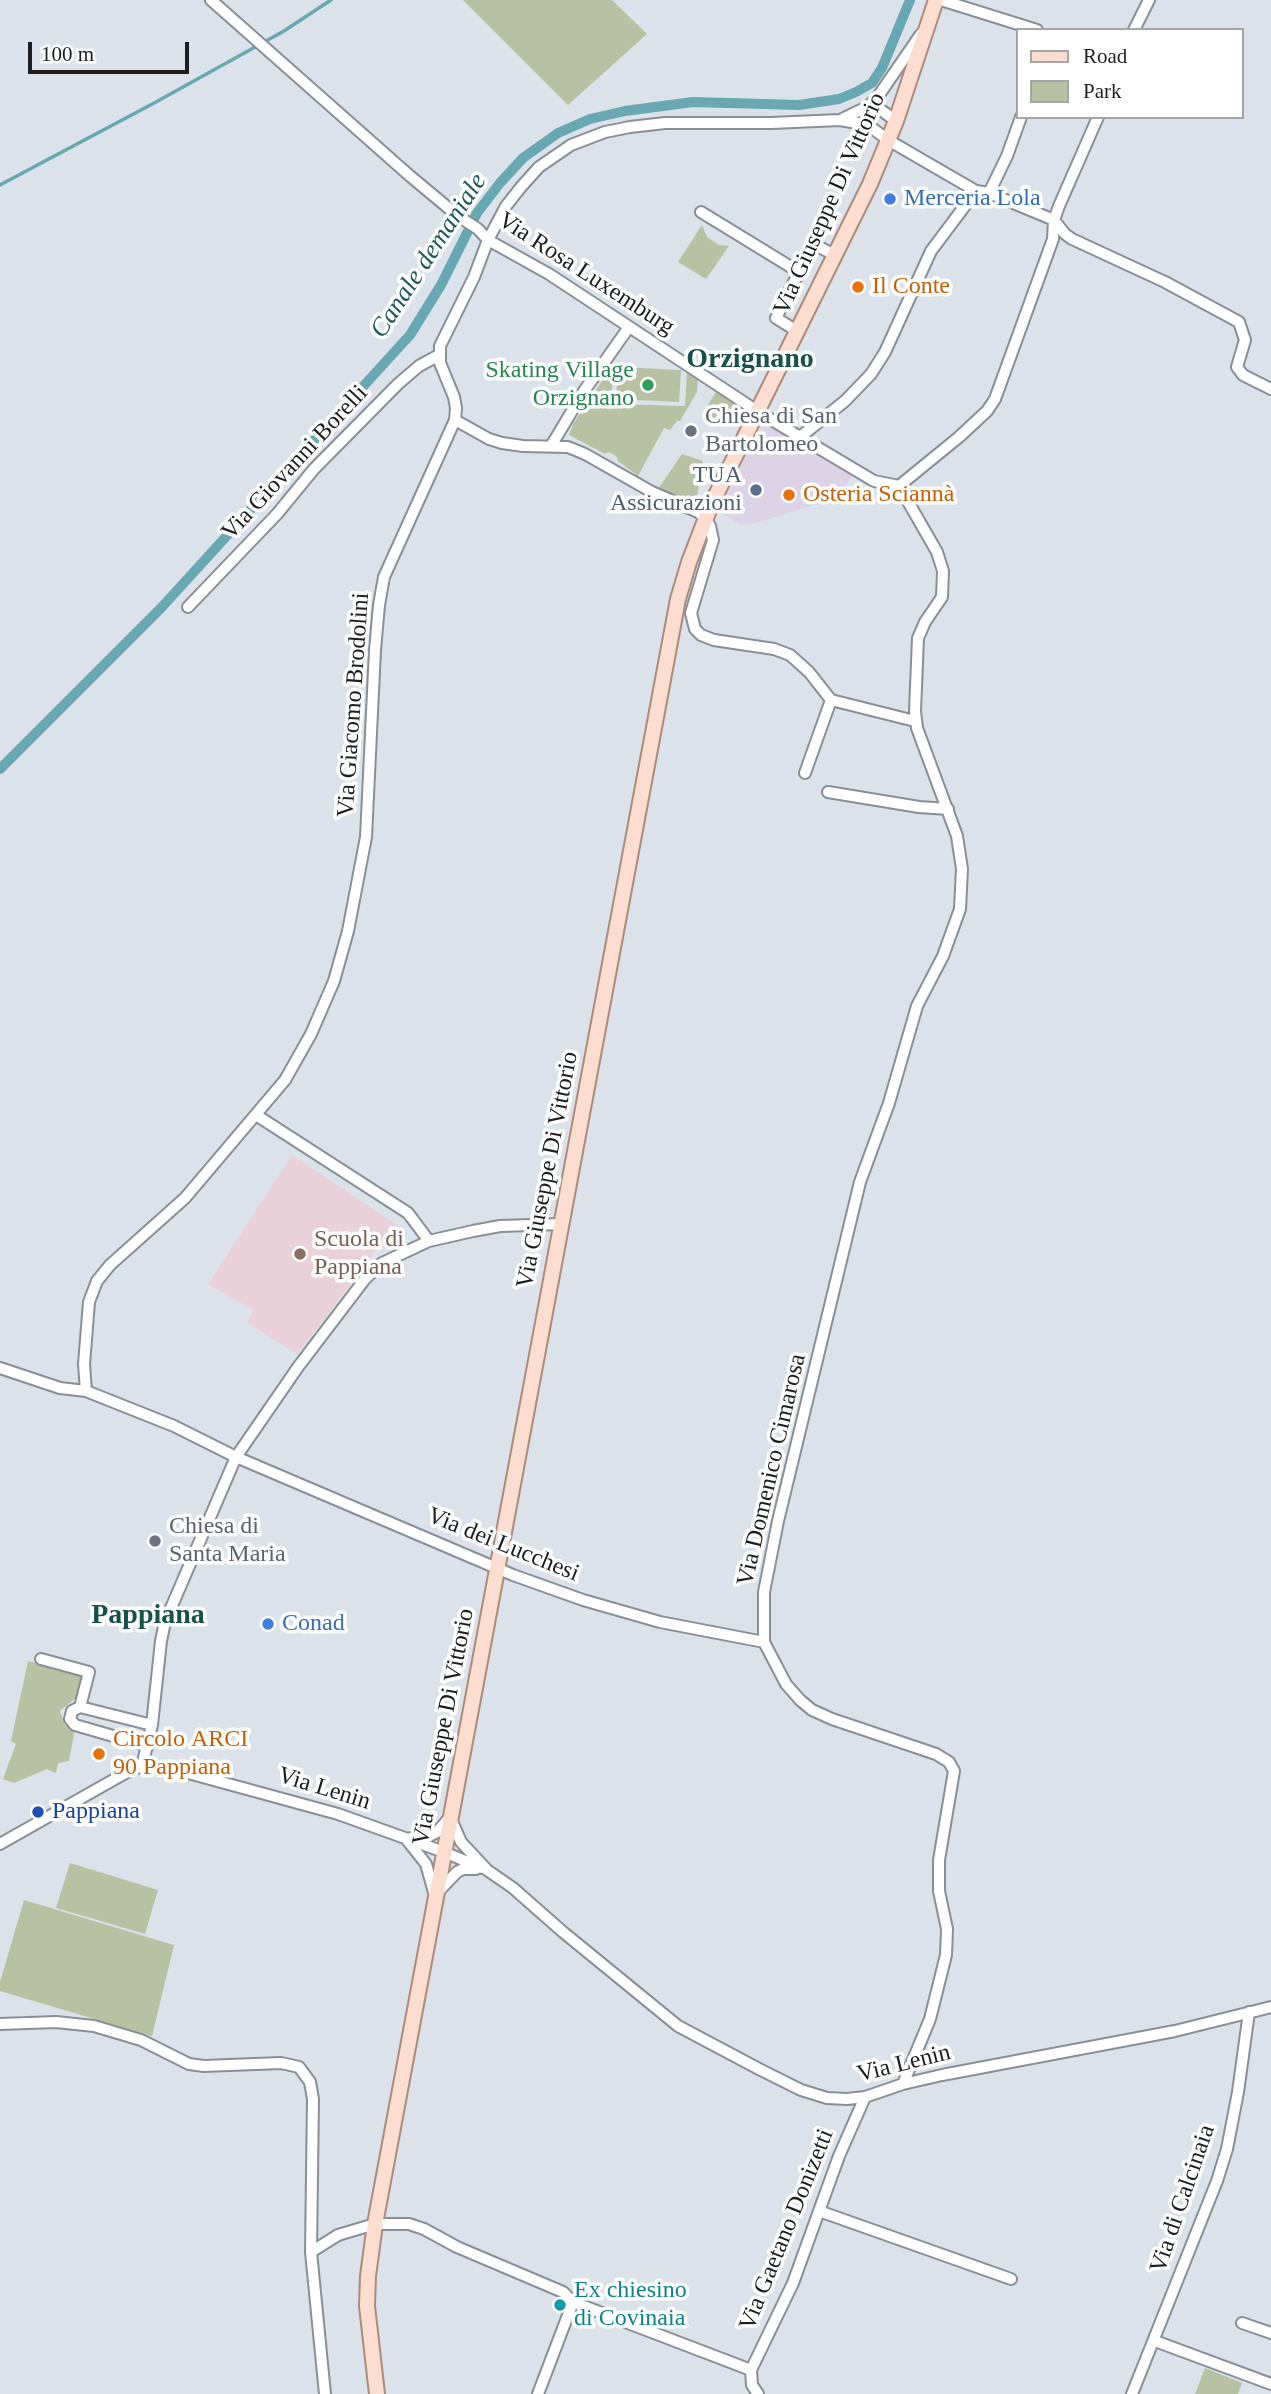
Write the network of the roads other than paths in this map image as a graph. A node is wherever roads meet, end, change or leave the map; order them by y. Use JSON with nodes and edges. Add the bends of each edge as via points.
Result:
{"nodes":[{"id":1,"x":211,"y":0,"type":"edge"},
{"id":2,"x":939,"y":0,"type":"edge"},
{"id":3,"x":1149,"y":0,"type":"edge"},
{"id":4,"x":930,"y":20,"type":"junction"},
{"id":5,"x":1030,"y":28,"type":"edge"},
{"id":6,"x":1135,"y":28,"type":"edge"},
{"id":7,"x":869,"y":106,"type":"junction"},
{"id":8,"x":1020,"y":119,"type":"edge"},
{"id":9,"x":1097,"y":119,"type":"edge"},
{"id":10,"x":841,"y":120,"type":"junction"},
{"id":11,"x":896,"y":121,"type":"junction"},
{"id":12,"x":888,"y":139,"type":"junction"},
{"id":13,"x":976,"y":191,"type":"junction"},
{"id":14,"x":989,"y":193,"type":"junction"},
{"id":15,"x":701,"y":212,"type":"dead end"},
{"id":16,"x":1054,"y":220,"type":"junction"},
{"id":17,"x":488,"y":240,"type":"junction"},
{"id":18,"x":835,"y":255,"type":"junction"},
{"id":19,"x":799,"y":272,"type":"junction"},
{"id":20,"x":629,"y":327,"type":"junction"},
{"id":21,"x":797,"y":331,"type":"junction"},
{"id":22,"x":439,"y":355,"type":"junction"},
{"id":23,"x":1271,"y":389,"type":"edge"},
{"id":24,"x":757,"y":411,"type":"junction"},
{"id":25,"x":455,"y":420,"type":"junction"},
{"id":26,"x":800,"y":438,"type":"junction"},
{"id":27,"x":551,"y":446,"type":"junction"},
{"id":28,"x":898,"y":486,"type":"junction"},
{"id":29,"x":705,"y":518,"type":"junction"},
{"id":30,"x":188,"y":607,"type":"dead end"},
{"id":31,"x":831,"y":700,"type":"junction"},
{"id":32,"x":915,"y":721,"type":"junction"},
{"id":33,"x":804,"y":773,"type":"dead end"},
{"id":34,"x":828,"y":792,"type":"dead end"},
{"id":35,"x":948,"y":809,"type":"junction"},
{"id":36,"x":256,"y":1115,"type":"junction"},
{"id":37,"x":562,"y":1224,"type":"junction"},
{"id":38,"x":429,"y":1241,"type":"junction"},
{"id":39,"x":0,"y":1368,"type":"edge"},
{"id":40,"x":86,"y":1391,"type":"junction"},
{"id":41,"x":236,"y":1457,"type":"junction"},
{"id":42,"x":497,"y":1566,"type":"junction"},
{"id":43,"x":764,"y":1642,"type":"junction"},
{"id":44,"x":41,"y":1659,"type":"dead end"},
{"id":45,"x":80,"y":1707,"type":"junction"},
{"id":46,"x":152,"y":1725,"type":"junction"},
{"id":47,"x":148,"y":1746,"type":"junction"},
{"id":48,"x":142,"y":1766,"type":"junction"},
{"id":49,"x":451,"y":1816,"type":"junction"},
{"id":50,"x":405,"y":1838,"type":"junction"},
{"id":51,"x":0,"y":1844,"type":"edge"},
{"id":52,"x":444,"y":1852,"type":"junction"},
{"id":53,"x":487,"y":1870,"type":"junction"},
{"id":54,"x":435,"y":1896,"type":"junction"},
{"id":55,"x":1271,"y":2007,"type":"edge"},
{"id":56,"x":1249,"y":2012,"type":"junction"},
{"id":57,"x":0,"y":2024,"type":"edge"},
{"id":58,"x":904,"y":2084,"type":"junction"},
{"id":59,"x":864,"y":2097,"type":"junction"},
{"id":60,"x":819,"y":2211,"type":"junction"},
{"id":61,"x":375,"y":2224,"type":"junction"},
{"id":62,"x":312,"y":2252,"type":"junction"},
{"id":63,"x":1011,"y":2279,"type":"dead end"},
{"id":64,"x":573,"y":2302,"type":"junction"},
{"id":65,"x":1242,"y":2323,"type":"dead end"},
{"id":66,"x":1271,"y":2333,"type":"edge"},
{"id":67,"x":1154,"y":2341,"type":"junction"},
{"id":68,"x":1271,"y":2384,"type":"edge"},
{"id":69,"x":753,"y":2385,"type":"edge"},
{"id":70,"x":325,"y":2394,"type":"edge"},
{"id":71,"x":377,"y":2394,"type":"edge"},
{"id":72,"x":538,"y":2394,"type":"edge"},
{"id":73,"x":1132,"y":2394,"type":"edge"}],
"edges":[{"from":1,"to":17,"type":"street","name":"Via Rosa Luxemburg"},
{"from":2,"to":4,"type":"main road","name":"Via Giuseppe Di Vittorio"},
{"from":2,"to":5,"type":"street"},
{"from":3,"to":6,"type":"street"},
{"from":4,"to":7,"type":"street"},
{"from":4,"to":11,"type":"main road","name":"Via Giuseppe Di Vittorio"},
{"from":7,"to":10,"type":"street"},
{"from":7,"to":11,"type":"street"},
{"from":8,"to":14,"type":"street"},
{"from":9,"to":16,"type":"street"},
{"from":10,"to":12,"type":"street","via":[[868,125]]},
{"from":10,"to":17,"type":"street","via":[[665,122],[589,138],[539,167],[506,206]]},
{"from":11,"to":12,"type":"main road","name":"Via Giuseppe Di Vittorio"},
{"from":12,"to":13,"type":"street"},
{"from":12,"to":18,"type":"main road","name":"Via Giuseppe Di Vittorio"},
{"from":13,"to":14,"type":"street"},
{"from":13,"to":26,"type":"street","via":[[931,251],[872,374]]},
{"from":14,"to":16,"type":"street"},
{"from":15,"to":19,"type":"street"},
{"from":16,"to":23,"type":"street","via":[[1072,239],[1239,322],[1245,340],[1237,367]]},
{"from":16,"to":28,"type":"street","via":[[1053,239],[995,399],[959,437]]},
{"from":17,"to":20,"type":"street","name":"Via Rosa Luxemburg"},
{"from":17,"to":22,"type":"street"},
{"from":18,"to":19,"type":"street","via":[[813,244]]},
{"from":18,"to":21,"type":"main road","name":"Via Giuseppe Di Vittorio"},
{"from":19,"to":21,"type":"street","via":[[776,318]]},
{"from":20,"to":24,"type":"street","name":"Via Rosa Luxemburg"},
{"from":20,"to":27,"type":"street"},
{"from":21,"to":24,"type":"main road","name":"Via Giuseppe Di Vittorio"},
{"from":22,"to":25,"type":"street","via":[[454,397]]},
{"from":22,"to":30,"type":"street","name":"Via Giovanni Borelli","via":[[412,372],[342,440]]},
{"from":24,"to":26,"type":"street","name":"Via Rosa Luxemburg"},
{"from":24,"to":29,"type":"main road","name":"Via Giuseppe Di Vittorio"},
{"from":25,"to":27,"type":"street","via":[[502,443]]},
{"from":25,"to":36,"type":"street","name":"Via Giacomo Brodolini","via":[[384,577],[377,625],[366,837],[340,965],[294,1066]]},
{"from":26,"to":28,"type":"street","name":"Via Rosa Luxemburg","via":[[874,481]]},
{"from":27,"to":29,"type":"street","via":[[584,454]]},
{"from":28,"to":32,"type":"street","name":"Via Domenico Cimarosa","via":[[937,552],[944,581],[942,597],[918,638]]},
{"from":29,"to":31,"type":"street","via":[[713,540],[691,612],[695,629],[714,640],[790,655]]},
{"from":29,"to":37,"type":"main road","name":"Via Giuseppe Di Vittorio","via":[[673,620]]},
{"from":31,"to":32,"type":"street"},
{"from":31,"to":33,"type":"street"},
{"from":32,"to":35,"type":"street","name":"Via Domenico Cimarosa"},
{"from":34,"to":35,"type":"street"},
{"from":35,"to":43,"type":"street","name":"Via Domenico Cimarosa","via":[[960,850],[960,909],[943,956],[917,1006],[860,1182],[766,1573]]},
{"from":36,"to":38,"type":"street","via":[[408,1213]]},
{"from":36,"to":40,"type":"street","name":"Via Giacomo Brodolini","via":[[185,1198],[119,1255],[97,1281],[86,1316]]},
{"from":37,"to":38,"type":"street","via":[[500,1226]]},
{"from":37,"to":42,"type":"main road","name":"Via Giuseppe Di Vittorio"},
{"from":38,"to":41,"type":"street","via":[[382,1263],[365,1279]]},
{"from":39,"to":40,"type":"street","via":[[60,1388]]},
{"from":40,"to":41,"type":"street"},
{"from":41,"to":42,"type":"street","name":"Via dei Lucchesi"},
{"from":41,"to":46,"type":"street","via":[[165,1622]]},
{"from":42,"to":43,"type":"street","name":"Via dei Lucchesi","via":[[629,1614]]},
{"from":42,"to":49,"type":"main road","name":"Via Giuseppe Di Vittorio"},
{"from":43,"to":58,"type":"street","name":"Via Domenico Cimarosa","via":[[786,1684],[812,1710],[921,1747],[953,1766],[939,1860],[946,1955],[930,2019]]},
{"from":44,"to":45,"type":"street","via":[[89,1672]]},
{"from":45,"to":46,"type":"street"},
{"from":45,"to":47,"type":"street","via":[[72,1711],[70,1719],[75,1726]]},
{"from":46,"to":47,"type":"street"},
{"from":47,"to":48,"type":"street"},
{"from":48,"to":50,"type":"street","name":"Via Lenin","via":[[257,1791]]},
{"from":48,"to":51,"type":"street"},
{"from":49,"to":50,"type":"street","via":[[429,1836]]},
{"from":49,"to":52,"type":"main road","name":"Via Giuseppe Di Vittorio"},
{"from":49,"to":53,"type":"street","name":"Via Lenin","via":[[461,1842]]},
{"from":50,"to":52,"type":"street","name":"Via Lenin"},
{"from":50,"to":54,"type":"street","via":[[426,1864]]},
{"from":52,"to":53,"type":"street","name":"Via Lenin"},
{"from":52,"to":54,"type":"main road","name":"Via Giuseppe Di Vittorio"},
{"from":53,"to":54,"type":"street","via":[[457,1871]]},
{"from":53,"to":59,"type":"street","name":"Via Lenin","via":[[692,2035],[814,2094],[838,2099]]},
{"from":54,"to":61,"type":"main road","name":"Via Giuseppe Di Vittorio"},
{"from":55,"to":56,"type":"street","name":"Via Lenin"},
{"from":56,"to":58,"type":"street","name":"Via Lenin"},
{"from":56,"to":67,"type":"street","name":"Via di Calcinaia","via":[[1227,2149]]},
{"from":57,"to":62,"type":"street","via":[[94,2026],[141,2040],[189,2064],[281,2063],[299,2067],[310,2081],[313,2099]]},
{"from":58,"to":59,"type":"street","name":"Via Lenin"},
{"from":59,"to":60,"type":"street","name":"Via Gaetano Donizetti"},
{"from":60,"to":63,"type":"street"},
{"from":60,"to":69,"type":"street","name":"Via Gaetano Donizetti"},
{"from":61,"to":62,"type":"street","via":[[338,2235]]},
{"from":61,"to":64,"type":"street","via":[[424,2229],[563,2291]]},
{"from":61,"to":71,"type":"main road","name":"Via Giuseppe Di Vittorio","via":[[367,2306]]},
{"from":62,"to":70,"type":"street"},
{"from":64,"to":69,"type":"street"},
{"from":64,"to":72,"type":"street"},
{"from":65,"to":66,"type":"street"},
{"from":67,"to":68,"type":"street"},
{"from":67,"to":73,"type":"street","name":"Via di Calcinaia"}]}
